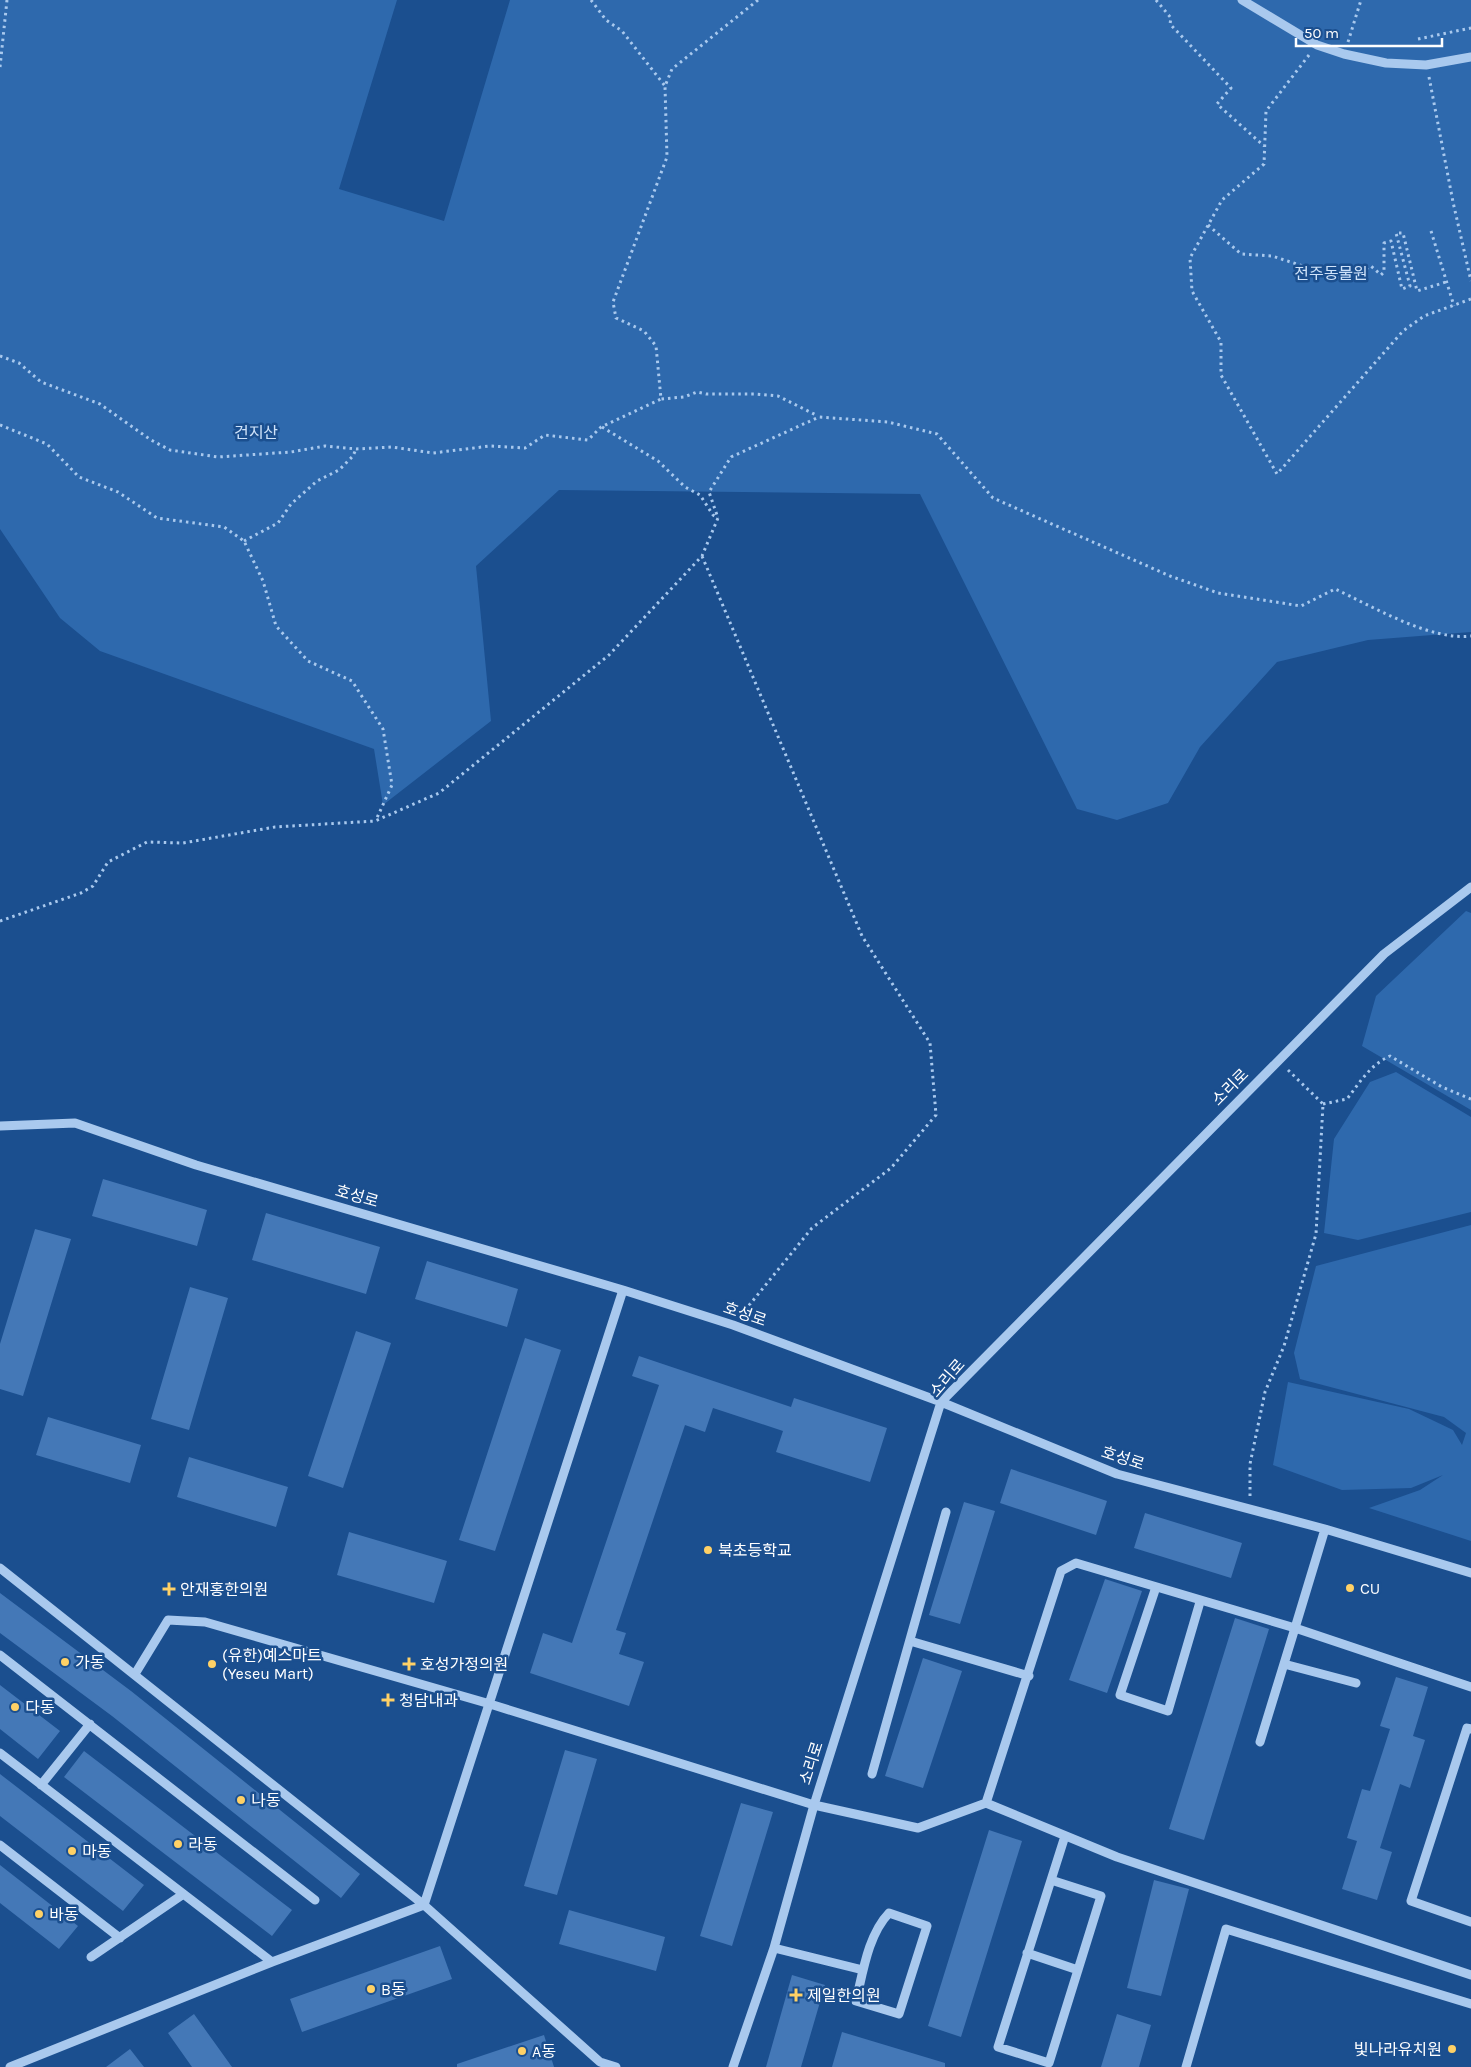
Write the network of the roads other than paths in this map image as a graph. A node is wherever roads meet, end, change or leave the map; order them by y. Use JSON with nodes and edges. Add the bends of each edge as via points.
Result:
{"nodes":[{"id":1,"x":1242,"y":0,"type":"edge"},
{"id":2,"x":1471,"y":57,"type":"edge"},
{"id":3,"x":1471,"y":887,"type":"edge"},
{"id":4,"x":0,"y":1126,"type":"edge"},
{"id":5,"x":623,"y":1290,"type":"junction"},
{"id":6,"x":941,"y":1402,"type":"junction"},
{"id":7,"x":946,"y":1512,"type":"dead end"},
{"id":8,"x":1325,"y":1529,"type":"junction"},
{"id":9,"x":0,"y":1568,"type":"edge"},
{"id":10,"x":1471,"y":1574,"type":"edge"},
{"id":11,"x":1156,"y":1587,"type":"junction"},
{"id":12,"x":1200,"y":1602,"type":"junction"},
{"id":13,"x":1295,"y":1628,"type":"junction"},
{"id":14,"x":910,"y":1641,"type":"junction"},
{"id":15,"x":0,"y":1655,"type":"edge"},
{"id":16,"x":1284,"y":1664,"type":"junction"},
{"id":17,"x":135,"y":1674,"type":"junction"},
{"id":18,"x":1029,"y":1676,"type":"junction"},
{"id":19,"x":1356,"y":1684,"type":"dead end"},
{"id":20,"x":1471,"y":1687,"type":"edge"},
{"id":21,"x":490,"y":1704,"type":"junction"},
{"id":22,"x":90,"y":1724,"type":"junction"},
{"id":23,"x":1471,"y":1729,"type":"edge"},
{"id":24,"x":1260,"y":1742,"type":"dead end"},
{"id":25,"x":0,"y":1753,"type":"edge"},
{"id":26,"x":872,"y":1774,"type":"dead end"},
{"id":27,"x":41,"y":1785,"type":"junction"},
{"id":28,"x":986,"y":1803,"type":"junction"},
{"id":29,"x":814,"y":1805,"type":"junction"},
{"id":30,"x":1065,"y":1836,"type":"junction"},
{"id":31,"x":0,"y":1845,"type":"edge"},
{"id":32,"x":1051,"y":1880,"type":"junction"},
{"id":33,"x":182,"y":1895,"type":"junction"},
{"id":34,"x":315,"y":1900,"type":"dead end"},
{"id":35,"x":424,"y":1905,"type":"junction"},
{"id":36,"x":1471,"y":1922,"type":"edge"},
{"id":37,"x":120,"y":1938,"type":"junction"},
{"id":38,"x":774,"y":1948,"type":"junction"},
{"id":39,"x":1027,"y":1953,"type":"junction"},
{"id":40,"x":91,"y":1957,"type":"dead end"},
{"id":41,"x":272,"y":1962,"type":"junction"},
{"id":42,"x":863,"y":1970,"type":"junction"},
{"id":43,"x":1078,"y":1970,"type":"junction"},
{"id":44,"x":1471,"y":1974,"type":"edge"},
{"id":45,"x":1471,"y":2004,"type":"edge"},
{"id":46,"x":600,"y":2065,"type":"edge"},
{"id":47,"x":10,"y":2067,"type":"edge"},
{"id":48,"x":616,"y":2067,"type":"edge"},
{"id":49,"x":733,"y":2067,"type":"edge"},
{"id":50,"x":1186,"y":2067,"type":"edge"}],
"edges":[{"from":1,"to":2,"type":"street","via":[[1317,45],[1344,54],[1386,63],[1426,64]]},
{"from":3,"to":6,"type":"street","name":"소리로","via":[[1384,954]]},
{"from":4,"to":5,"type":"street","name":"호성로","via":[[75,1123],[196,1165]]},
{"from":5,"to":6,"type":"street","name":"호성로","via":[[733,1325]]},
{"from":5,"to":21,"type":"street"},
{"from":6,"to":8,"type":"street","name":"호성로","via":[[1117,1474]]},
{"from":6,"to":29,"type":"street","name":"소리로"},
{"from":7,"to":14,"type":"street"},
{"from":8,"to":10,"type":"street","name":"호성로"},
{"from":8,"to":13,"type":"street"},
{"from":9,"to":17,"type":"street"},
{"from":11,"to":12,"type":"street"},
{"from":11,"to":12,"type":"street","via":[[1120,1695],[1168,1712]]},
{"from":11,"to":18,"type":"street","via":[[1076,1563],[1061,1570]]},
{"from":12,"to":13,"type":"street"},
{"from":13,"to":16,"type":"street"},
{"from":13,"to":20,"type":"street"},
{"from":14,"to":18,"type":"street"},
{"from":14,"to":26,"type":"street"},
{"from":15,"to":22,"type":"street"},
{"from":16,"to":19,"type":"street"},
{"from":16,"to":24,"type":"street"},
{"from":17,"to":21,"type":"street","via":[[168,1620],[206,1622]]},
{"from":17,"to":35,"type":"street"},
{"from":18,"to":28,"type":"street"},
{"from":21,"to":29,"type":"street"},
{"from":21,"to":35,"type":"street"},
{"from":22,"to":27,"type":"street"},
{"from":22,"to":34,"type":"street"},
{"from":23,"to":36,"type":"street","via":[[1467,1728],[1411,1901]]},
{"from":25,"to":27,"type":"street"},
{"from":27,"to":33,"type":"street"},
{"from":28,"to":29,"type":"street","via":[[918,1828]]},
{"from":28,"to":30,"type":"street"},
{"from":29,"to":38,"type":"street","name":"소리로"},
{"from":30,"to":32,"type":"street"},
{"from":30,"to":44,"type":"street","via":[[1126,1860]]},
{"from":31,"to":37,"type":"street"},
{"from":32,"to":39,"type":"street"},
{"from":32,"to":43,"type":"street","via":[[1102,1896]]},
{"from":33,"to":37,"type":"street"},
{"from":33,"to":41,"type":"street"},
{"from":35,"to":41,"type":"street"},
{"from":35,"to":46,"type":"street"},
{"from":37,"to":40,"type":"street"},
{"from":38,"to":42,"type":"street"},
{"from":38,"to":49,"type":"street","name":"소리로"},
{"from":39,"to":43,"type":"street"},
{"from":39,"to":43,"type":"street","via":[[998,2047],[1049,2063]]},
{"from":41,"to":47,"type":"street"},
{"from":42,"to":42,"type":"street","via":[[856,2001],[899,2014],[927,1926],[889,1913],[878,1924]]},
{"from":45,"to":50,"type":"street","via":[[1226,1929]]},
{"from":46,"to":48,"type":"street"}]}
